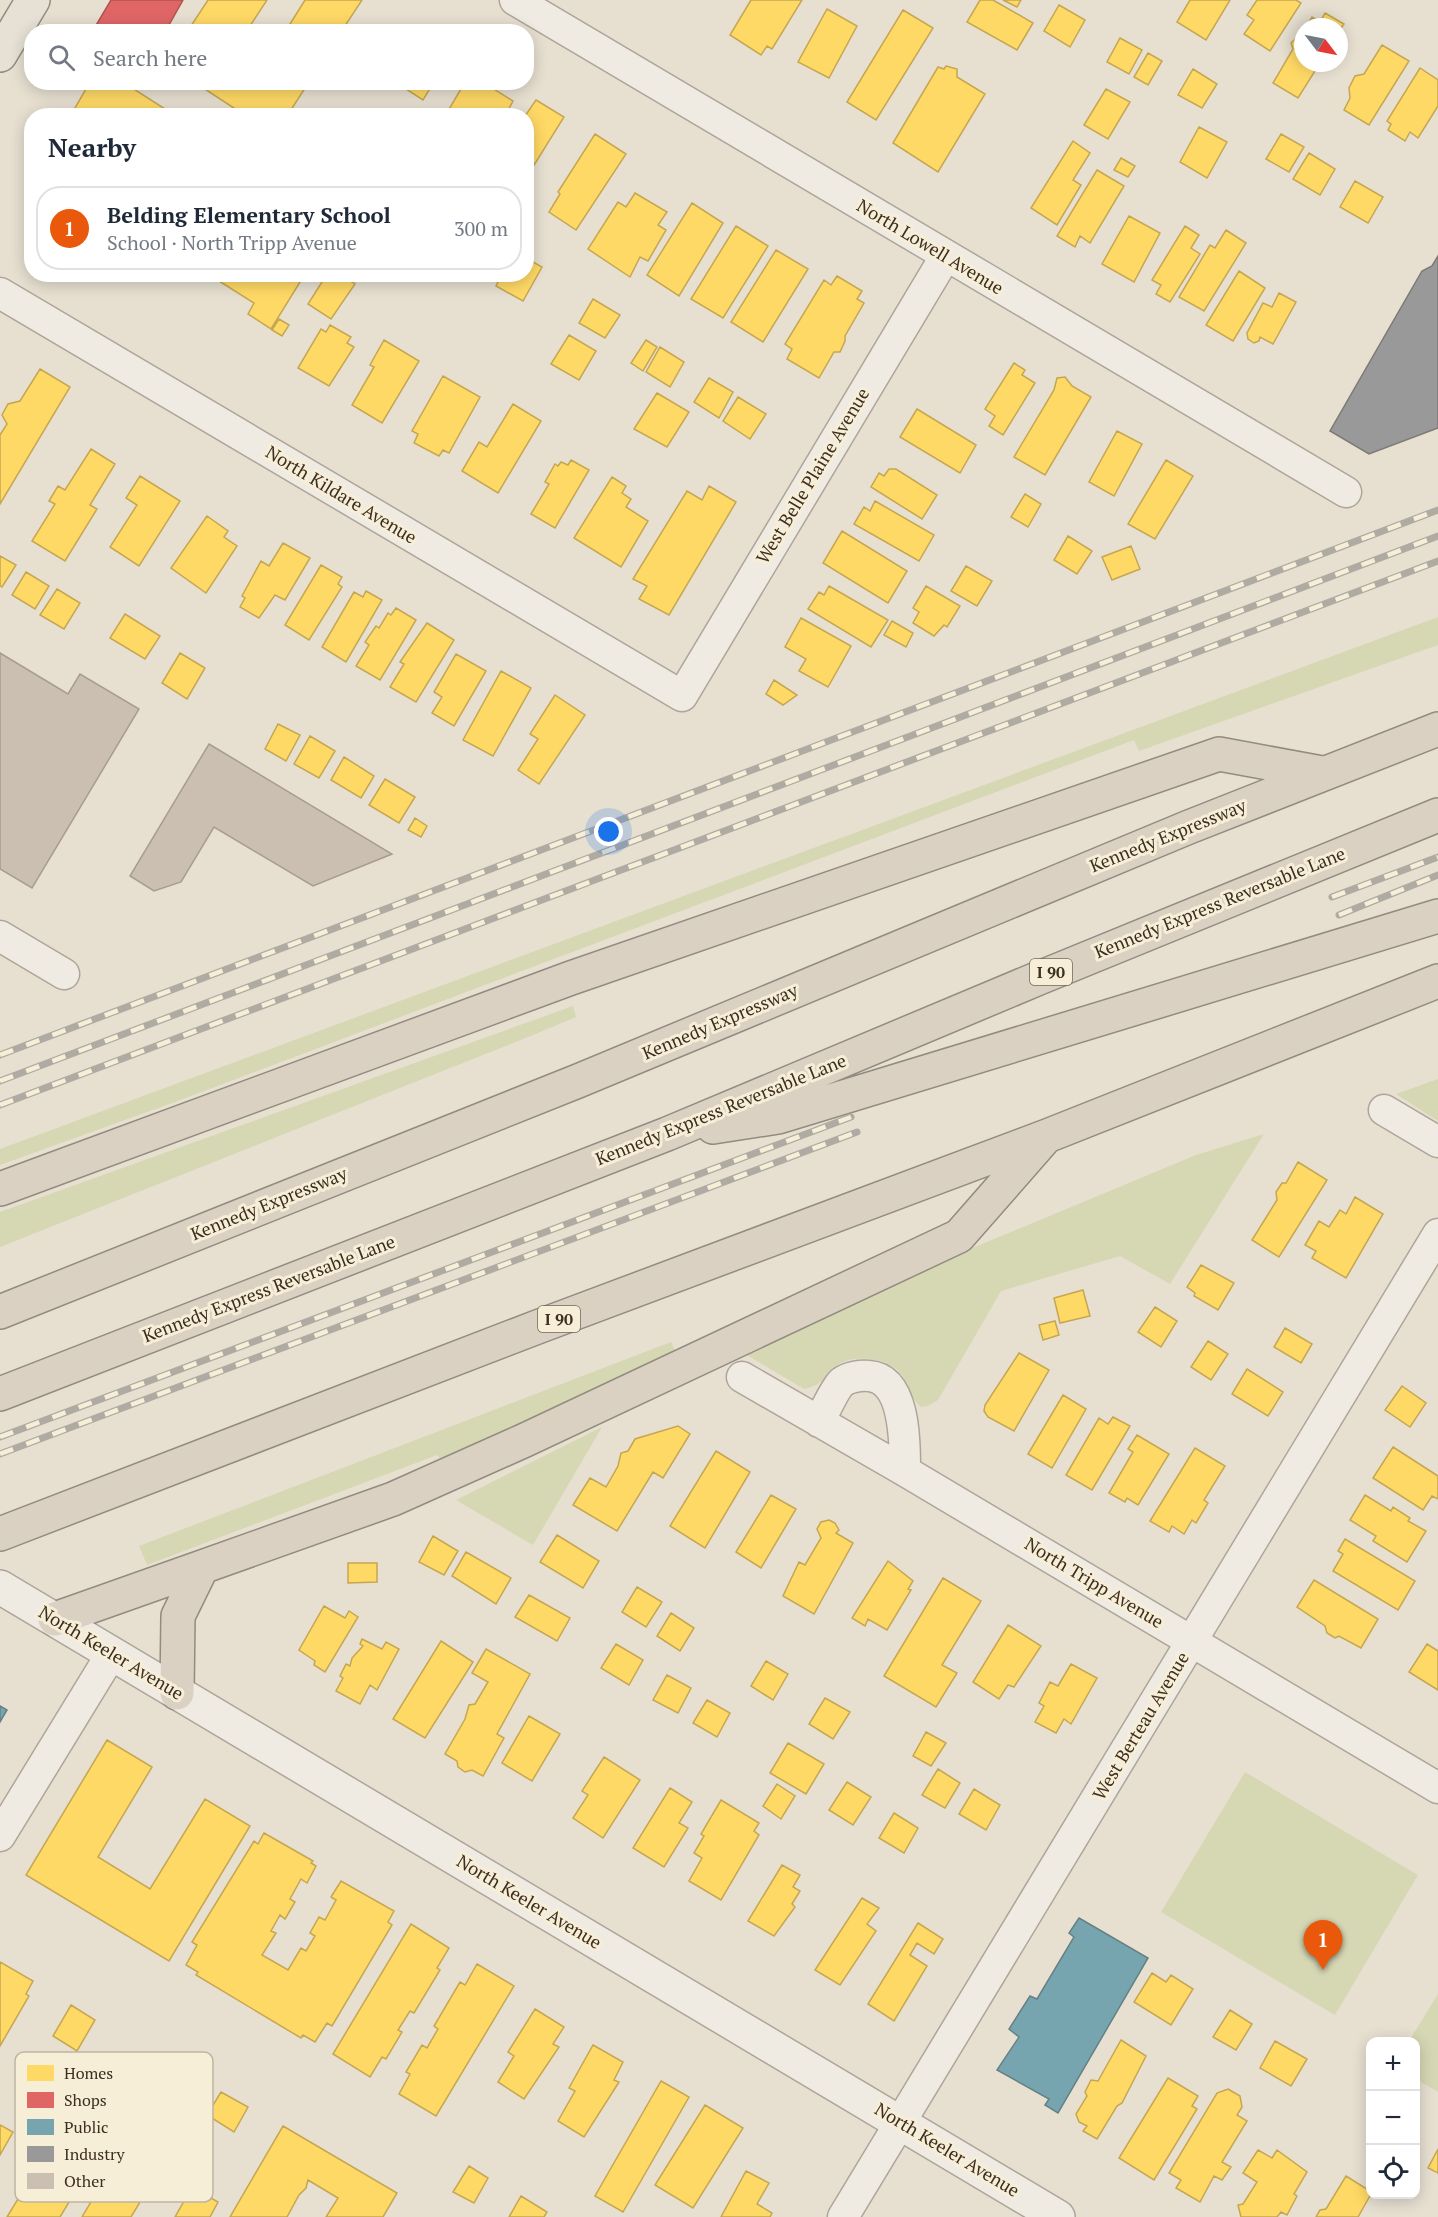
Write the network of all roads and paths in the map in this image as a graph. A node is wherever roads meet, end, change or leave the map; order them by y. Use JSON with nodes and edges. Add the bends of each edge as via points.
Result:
{"nodes":[{"id":1,"x":33,"y":0,"type":"edge"},
{"id":2,"x":515,"y":0,"type":"edge"},
{"id":3,"x":0,"y":55,"type":"edge"},
{"id":4,"x":945,"y":257,"type":"junction"},
{"id":5,"x":0,"y":293,"type":"edge"},
{"id":6,"x":1346,"y":492,"type":"dead end"},
{"id":7,"x":682,"y":696,"type":"joint"},
{"id":8,"x":1438,"y":729,"type":"edge"},
{"id":9,"x":1322,"y":773,"type":"junction"},
{"id":10,"x":1438,"y":816,"type":"edge"},
{"id":11,"x":1438,"y":916,"type":"edge"},
{"id":12,"x":0,"y":936,"type":"edge"},
{"id":13,"x":64,"y":974,"type":"dead end"},
{"id":14,"x":1438,"y":981,"type":"edge"},
{"id":15,"x":1384,"y":1110,"type":"dead end"},
{"id":16,"x":667,"y":1134,"type":"junction"},
{"id":17,"x":1047,"y":1136,"type":"junction"},
{"id":18,"x":1438,"y":1142,"type":"edge"},
{"id":19,"x":0,"y":1189,"type":"edge"},
{"id":20,"x":1438,"y":1234,"type":"edge"},
{"id":21,"x":0,"y":1312,"type":"edge"},
{"id":22,"x":742,"y":1377,"type":"dead end"},
{"id":23,"x":0,"y":1394,"type":"edge"},
{"id":24,"x":819,"y":1422,"type":"junction"},
{"id":25,"x":905,"y":1471,"type":"junction"},
{"id":26,"x":0,"y":1534,"type":"edge"},
{"id":27,"x":202,"y":1566,"type":"junction"},
{"id":28,"x":0,"y":1587,"type":"edge"},
{"id":29,"x":55,"y":1619,"type":"junction"},
{"id":30,"x":1192,"y":1642,"type":"junction"},
{"id":31,"x":112,"y":1653,"type":"junction"},
{"id":32,"x":177,"y":1693,"type":"junction"},
{"id":33,"x":1438,"y":1788,"type":"edge"},
{"id":34,"x":0,"y":1836,"type":"edge"},
{"id":35,"x":901,"y":2123,"type":"junction"},
{"id":36,"x":843,"y":2217,"type":"edge"},
{"id":37,"x":1058,"y":2217,"type":"edge"}],
"edges":[{"from":1,"to":3,"type":"main road"},
{"from":2,"to":4,"type":"street","name":"North Lowell Avenue"},
{"from":4,"to":6,"type":"street","name":"North Lowell Avenue"},
{"from":4,"to":7,"type":"street","name":"West Belle Plaine Avenue"},
{"from":5,"to":7,"type":"street","name":"North Kildare Avenue"},
{"from":8,"to":9,"type":"highway","name":"Kennedy Expressway"},
{"from":9,"to":19,"type":"highway","via":[[1219,754],[571,978]]},
{"from":9,"to":21,"type":"highway","name":"Kennedy Expressway","via":[[578,1081]]},
{"from":10,"to":16,"type":"highway","name":"Kennedy Express Reversable Lane","number":"I 90"},
{"from":11,"to":16,"type":"highway","number":"I 90","via":[[778,1118]]},
{"from":12,"to":13,"type":"street"},
{"from":14,"to":17,"type":"highway","number":"I 90"},
{"from":15,"to":18,"type":"street"},
{"from":16,"to":23,"type":"highway","name":"Kennedy Express Reversable Lane","number":"I 90"},
{"from":17,"to":26,"type":"highway","number":"I 90"},
{"from":17,"to":27,"type":"highway","via":[[959,1236],[393,1499]]},
{"from":20,"to":30,"type":"street","name":"West Berteau Avenue"},
{"from":22,"to":24,"type":"street","name":"North Tripp Avenue"},
{"from":24,"to":25,"type":"street","name":"North Tripp Avenue"},
{"from":24,"to":25,"type":"street","via":[[842,1382],[861,1375],[876,1376],[892,1389],[905,1431]]},
{"from":25,"to":30,"type":"street","name":"North Tripp Avenue"},
{"from":27,"to":29,"type":"highway"},
{"from":27,"to":32,"type":"highway","via":[[178,1616]]},
{"from":28,"to":29,"type":"street","name":"North Keeler Avenue"},
{"from":29,"to":31,"type":"street","name":"North Keeler Avenue"},
{"from":30,"to":33,"type":"street","name":"North Tripp Avenue"},
{"from":30,"to":35,"type":"street","name":"West Berteau Avenue"},
{"from":31,"to":32,"type":"street","name":"North Keeler Avenue"},
{"from":31,"to":34,"type":"street"},
{"from":32,"to":35,"type":"street","name":"North Keeler Avenue"},
{"from":35,"to":36,"type":"street","name":"West Berteau Avenue"},
{"from":35,"to":37,"type":"street","name":"North Keeler Avenue"}]}
